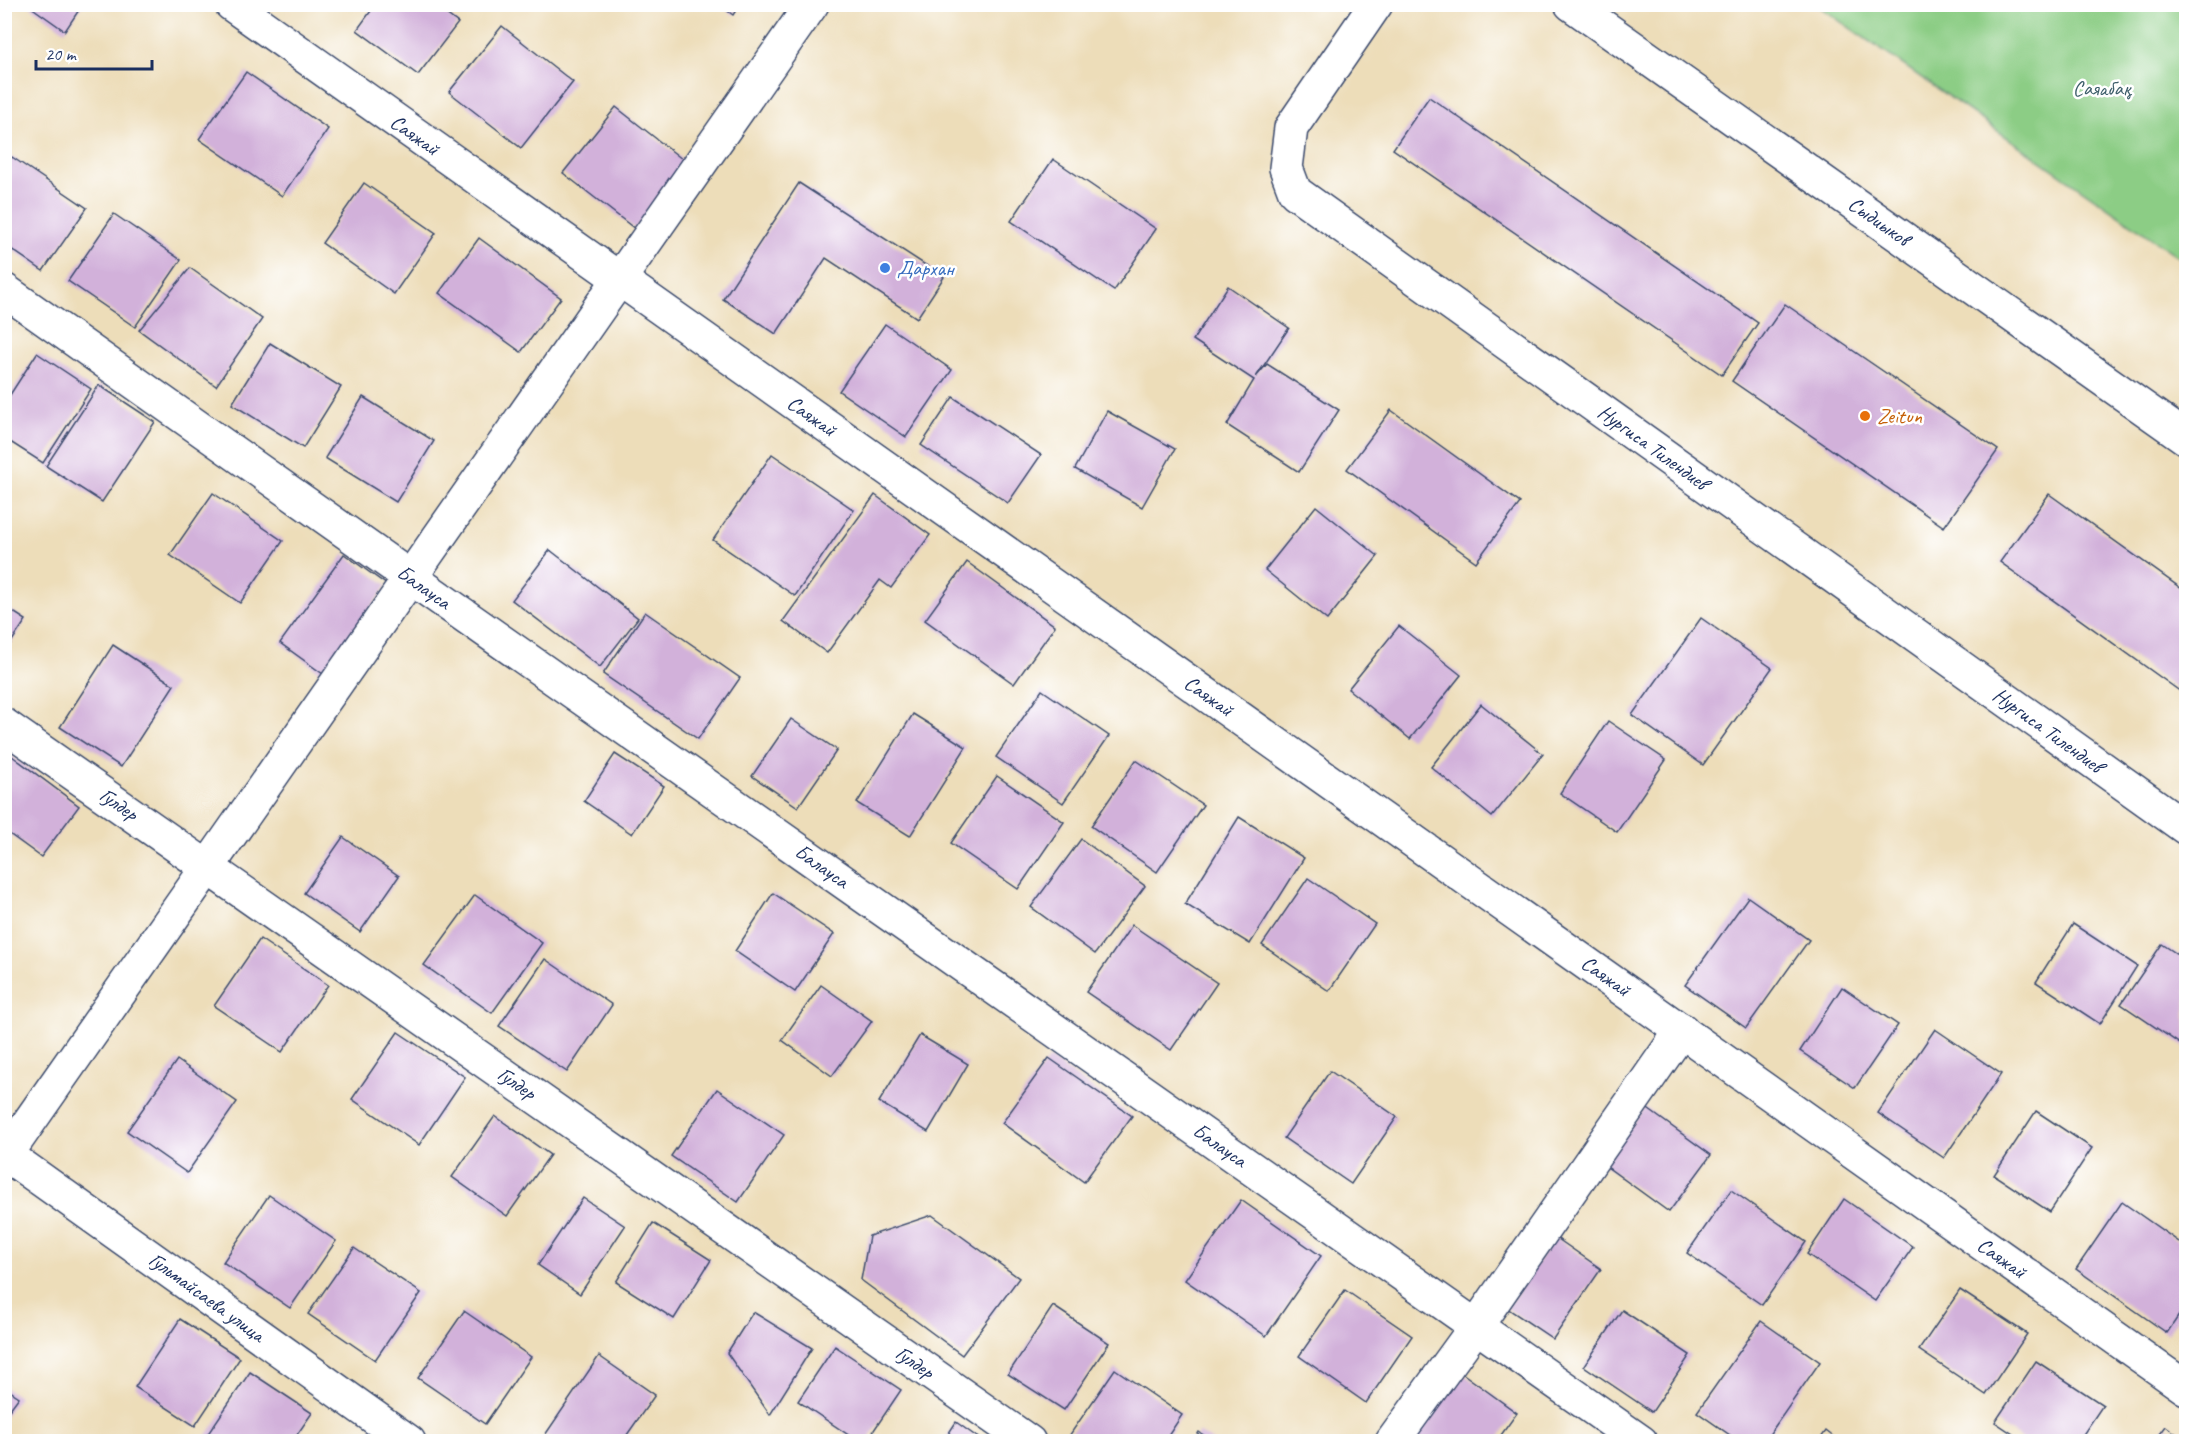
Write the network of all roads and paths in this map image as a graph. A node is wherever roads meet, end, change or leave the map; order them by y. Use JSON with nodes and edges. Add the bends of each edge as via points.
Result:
{"nodes":[{"id":1,"x":231,"y":4,"type":"edge"},
{"id":2,"x":812,"y":4,"type":"edge"},
{"id":3,"x":1376,"y":4,"type":"edge"},
{"id":4,"x":1571,"y":4,"type":"edge"},
{"id":5,"x":619,"y":280,"type":"junction"},
{"id":6,"x":4,"y":290,"type":"edge"},
{"id":7,"x":2187,"y":438,"type":"edge"},
{"id":8,"x":411,"y":578,"type":"junction"},
{"id":9,"x":4,"y":725,"type":"edge"},
{"id":10,"x":2187,"y":828,"type":"edge"},
{"id":11,"x":208,"y":866,"type":"junction"},
{"id":12,"x":1683,"y":1030,"type":"junction"},
{"id":13,"x":5,"y":1155,"type":"edge"},
{"id":14,"x":1477,"y":1325,"type":"junction"},
{"id":15,"x":2187,"y":1388,"type":"edge"},
{"id":16,"x":410,"y":1442,"type":"edge"},
{"id":17,"x":1029,"y":1442,"type":"edge"},
{"id":18,"x":1392,"y":1442,"type":"edge"},
{"id":19,"x":1641,"y":1442,"type":"edge"}],
"edges":[{"from":1,"to":5,"type":"street","name":"Саяжай"},
{"from":2,"to":5,"type":"street"},
{"from":3,"to":10,"type":"street","name":"Нургиса Тилендиев","via":[[1291,128],[1286,168],[1294,192]]},
{"from":4,"to":7,"type":"street","name":"Сыдиыков"},
{"from":5,"to":8,"type":"street"},
{"from":5,"to":12,"type":"street","name":"Саяжай"},
{"from":6,"to":8,"type":"street","name":"Балауса"},
{"from":8,"to":11,"type":"street"},
{"from":8,"to":14,"type":"street","name":"Балауса"},
{"from":9,"to":11,"type":"street","name":"Гулдер"},
{"from":11,"to":13,"type":"street"},
{"from":11,"to":17,"type":"street","name":"Гулдер"},
{"from":12,"to":14,"type":"street"},
{"from":12,"to":15,"type":"street","name":"Саяжай"},
{"from":13,"to":16,"type":"street","name":"Гульмайсаева улица"},
{"from":14,"to":18,"type":"street"},
{"from":14,"to":19,"type":"street","name":"Балауса"}]}
